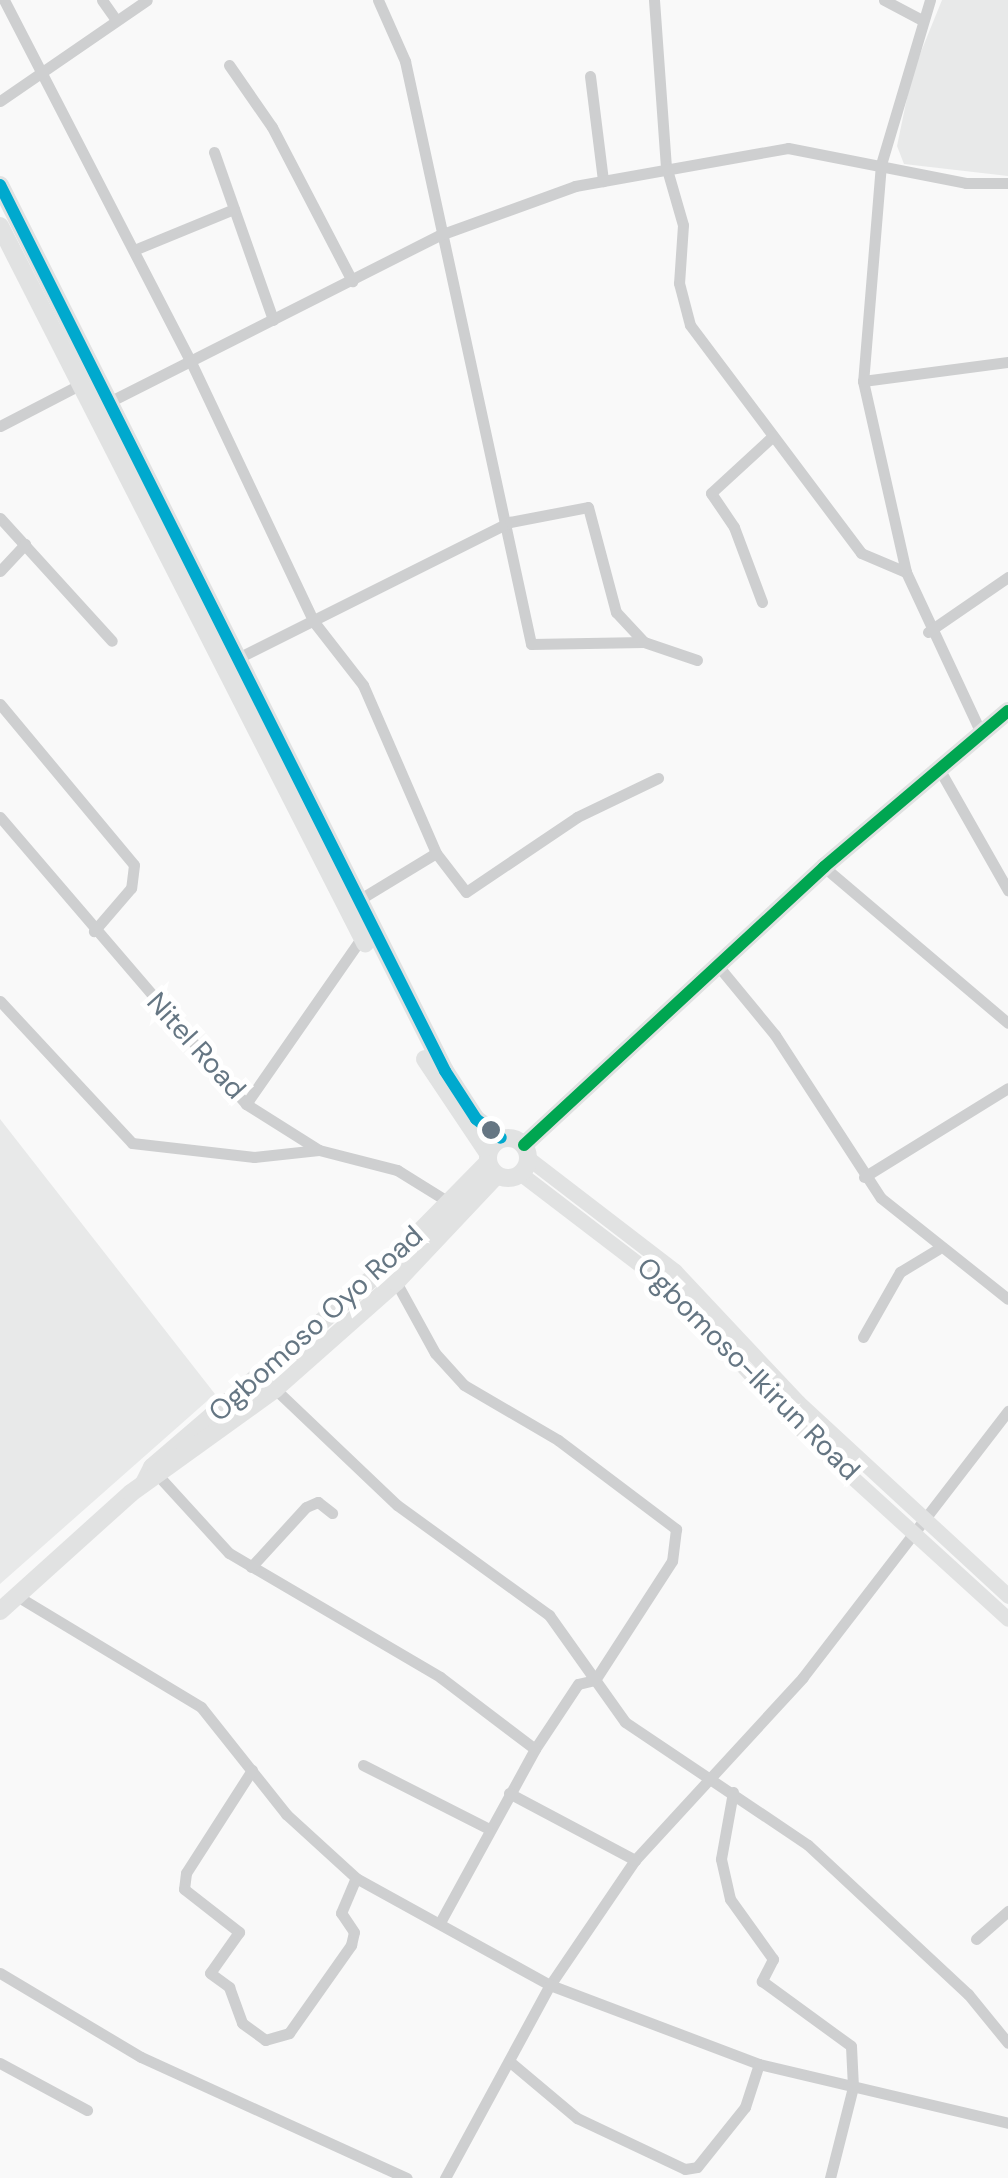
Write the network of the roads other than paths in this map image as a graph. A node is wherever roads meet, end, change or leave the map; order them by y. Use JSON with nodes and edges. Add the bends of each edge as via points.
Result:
{"nodes":[{"id":1,"x":4,"y":0,"type":"edge"},
{"id":2,"x":102,"y":0,"type":"edge"},
{"id":3,"x":147,"y":0,"type":"edge"},
{"id":4,"x":378,"y":0,"type":"edge"},
{"id":5,"x":654,"y":0,"type":"edge"},
{"id":6,"x":884,"y":0,"type":"edge"},
{"id":7,"x":930,"y":0,"type":"edge"},
{"id":8,"x":920,"y":19,"type":"junction"},
{"id":9,"x":116,"y":20,"type":"junction"},
{"id":10,"x":229,"y":64,"type":"dead end"},
{"id":11,"x":44,"y":72,"type":"junction"},
{"id":12,"x":590,"y":76,"type":"dead end"},
{"id":13,"x":0,"y":101,"type":"edge"},
{"id":14,"x":214,"y":152,"type":"dead end"},
{"id":15,"x":881,"y":164,"type":"junction"},
{"id":16,"x":666,"y":166,"type":"junction"},
{"id":17,"x":603,"y":181,"type":"junction"},
{"id":18,"x":1008,"y":183,"type":"edge"},
{"id":19,"x":0,"y":185,"type":"edge"},
{"id":20,"x":234,"y":209,"type":"junction"},
{"id":21,"x":0,"y":226,"type":"edge"},
{"id":22,"x":440,"y":235,"type":"junction"},
{"id":23,"x":134,"y":250,"type":"junction"},
{"id":24,"x":352,"y":281,"type":"junction"},
{"id":25,"x":273,"y":320,"type":"junction"},
{"id":26,"x":190,"y":360,"type":"junction"},
{"id":27,"x":1008,"y":362,"type":"edge"},
{"id":28,"x":864,"y":381,"type":"junction"},
{"id":29,"x":80,"y":385,"type":"junction"},
{"id":30,"x":109,"y":402,"type":"junction"},
{"id":31,"x":0,"y":426,"type":"edge"},
{"id":32,"x":773,"y":436,"type":"junction"},
{"id":33,"x":0,"y":518,"type":"edge"},
{"id":34,"x":510,"y":522,"type":"junction"},
{"id":35,"x":168,"y":543,"type":"junction"},
{"id":36,"x":25,"y":544,"type":"junction"},
{"id":37,"x":0,"y":571,"type":"edge"},
{"id":38,"x":906,"y":572,"type":"junction"},
{"id":39,"x":1008,"y":576,"type":"edge"},
{"id":40,"x":762,"y":602,"type":"dead end"},
{"id":41,"x":314,"y":622,"type":"junction"},
{"id":42,"x":928,"y":632,"type":"junction"},
{"id":43,"x":112,"y":641,"type":"dead end"},
{"id":44,"x":644,"y":642,"type":"junction"},
{"id":45,"x":234,"y":660,"type":"junction"},
{"id":46,"x":697,"y":660,"type":"dead end"},
{"id":47,"x":0,"y":704,"type":"edge"},
{"id":48,"x":1008,"y":711,"type":"edge"},
{"id":49,"x":982,"y":733,"type":"junction"},
{"id":50,"x":938,"y":766,"type":"junction"},
{"id":51,"x":658,"y":778,"type":"dead end"},
{"id":52,"x":0,"y":817,"type":"edge"},
{"id":53,"x":436,"y":853,"type":"junction"},
{"id":54,"x":824,"y":866,"type":"junction"},
{"id":55,"x":1008,"y":890,"type":"edge"},
{"id":56,"x":357,"y":902,"type":"junction"},
{"id":57,"x":94,"y":931,"type":"junction"},
{"id":58,"x":362,"y":938,"type":"junction"},
{"id":59,"x":719,"y":967,"type":"junction"},
{"id":60,"x":0,"y":1000,"type":"edge"},
{"id":61,"x":1008,"y":1022,"type":"edge"},
{"id":62,"x":1008,"y":1088,"type":"edge"},
{"id":63,"x":246,"y":1104,"type":"junction"},
{"id":64,"x":502,"y":1138,"type":"junction"},
{"id":65,"x":319,"y":1150,"type":"junction"},
{"id":66,"x":524,"y":1159,"type":"junction"},
{"id":67,"x":491,"y":1164,"type":"junction"},
{"id":68,"x":864,"y":1177,"type":"junction"},
{"id":69,"x":447,"y":1200,"type":"junction"},
{"id":70,"x":938,"y":1249,"type":"junction"},
{"id":71,"x":396,"y":1282,"type":"junction"},
{"id":72,"x":1008,"y":1299,"type":"edge"},
{"id":73,"x":863,"y":1338,"type":"dead end"},
{"id":74,"x":275,"y":1389,"type":"junction"},
{"id":75,"x":1008,"y":1411,"type":"edge"},
{"id":76,"x":152,"y":1476,"type":"junction"},
{"id":77,"x":332,"y":1513,"type":"dead end"},
{"id":78,"x":929,"y":1520,"type":"junction"},
{"id":79,"x":915,"y":1532,"type":"junction"},
{"id":80,"x":252,"y":1568,"type":"junction"},
{"id":81,"x":17,"y":1596,"type":"junction"},
{"id":82,"x":1008,"y":1596,"type":"edge"},
{"id":83,"x":0,"y":1611,"type":"edge"},
{"id":84,"x":1008,"y":1619,"type":"edge"},
{"id":85,"x":595,"y":1680,"type":"junction"},
{"id":86,"x":534,"y":1749,"type":"junction"},
{"id":87,"x":363,"y":1766,"type":"dead end"},
{"id":88,"x":252,"y":1770,"type":"junction"},
{"id":89,"x":710,"y":1776,"type":"junction"},
{"id":90,"x":733,"y":1792,"type":"junction"},
{"id":91,"x":509,"y":1793,"type":"junction"},
{"id":92,"x":487,"y":1828,"type":"junction"},
{"id":93,"x":634,"y":1860,"type":"junction"},
{"id":94,"x":356,"y":1878,"type":"junction"},
{"id":95,"x":1008,"y":1911,"type":"edge"},
{"id":96,"x":442,"y":1922,"type":"junction"},
{"id":97,"x":976,"y":1939,"type":"dead end"},
{"id":98,"x":0,"y":1973,"type":"edge"},
{"id":99,"x":550,"y":1984,"type":"junction"},
{"id":100,"x":1008,"y":2043,"type":"edge"},
{"id":101,"x":509,"y":2060,"type":"junction"},
{"id":102,"x":0,"y":2063,"type":"edge"},
{"id":103,"x":758,"y":2064,"type":"junction"},
{"id":104,"x":853,"y":2087,"type":"junction"},
{"id":105,"x":87,"y":2110,"type":"dead end"},
{"id":106,"x":1008,"y":2123,"type":"edge"},
{"id":107,"x":406,"y":2178,"type":"edge"},
{"id":108,"x":445,"y":2178,"type":"edge"},
{"id":109,"x":830,"y":2178,"type":"edge"}],
"edges":[{"from":1,"to":11,"type":"street"},
{"from":2,"to":9,"type":"street"},
{"from":3,"to":9,"type":"street"},
{"from":4,"to":22,"type":"street","via":[[405,61]]},
{"from":5,"to":16,"type":"street"},
{"from":6,"to":8,"type":"street"},
{"from":7,"to":8,"type":"street"},
{"from":8,"to":15,"type":"street"},
{"from":9,"to":11,"type":"street"},
{"from":10,"to":24,"type":"street","via":[[272,127]]},
{"from":11,"to":13,"type":"street"},
{"from":11,"to":23,"type":"street"},
{"from":12,"to":17,"type":"street"},
{"from":14,"to":20,"type":"street"},
{"from":15,"to":16,"type":"street","via":[[788,148]]},
{"from":15,"to":18,"type":"street"},
{"from":15,"to":28,"type":"street"},
{"from":16,"to":17,"type":"street"},
{"from":16,"to":32,"type":"street","via":[[683,225],[679,282],[690,325]]},
{"from":17,"to":22,"type":"street"},
{"from":19,"to":30,"type":"main road"},
{"from":20,"to":23,"type":"street"},
{"from":20,"to":25,"type":"street"},
{"from":21,"to":29,"type":"main road"},
{"from":22,"to":24,"type":"street"},
{"from":22,"to":34,"type":"street"},
{"from":23,"to":26,"type":"street"},
{"from":24,"to":25,"type":"street"},
{"from":25,"to":26,"type":"street"},
{"from":26,"to":30,"type":"street"},
{"from":26,"to":41,"type":"street"},
{"from":27,"to":28,"type":"street"},
{"from":28,"to":38,"type":"street"},
{"from":29,"to":31,"type":"street"},
{"from":29,"to":35,"type":"main road"},
{"from":30,"to":35,"type":"main road"},
{"from":32,"to":38,"type":"street","via":[[861,553]]},
{"from":32,"to":40,"type":"street","via":[[712,493],[734,527]]},
{"from":33,"to":36,"type":"street"},
{"from":34,"to":41,"type":"street"},
{"from":34,"to":44,"type":"street","via":[[593,509],[610,600]]},
{"from":34,"to":44,"type":"street","via":[[505,534],[531,644]]},
{"from":35,"to":45,"type":"main road"},
{"from":35,"to":58,"type":"main road"},
{"from":36,"to":37,"type":"street"},
{"from":36,"to":43,"type":"street"},
{"from":38,"to":42,"type":"street"},
{"from":39,"to":42,"type":"street"},
{"from":41,"to":45,"type":"street"},
{"from":41,"to":53,"type":"street","via":[[363,686]]},
{"from":42,"to":49,"type":"street"},
{"from":44,"to":46,"type":"street"},
{"from":45,"to":56,"type":"main road"},
{"from":47,"to":57,"type":"street","via":[[134,865],[132,888]]},
{"from":48,"to":49,"type":"main road"},
{"from":49,"to":50,"type":"main road"},
{"from":50,"to":54,"type":"main road"},
{"from":50,"to":55,"type":"street"},
{"from":51,"to":53,"type":"street","via":[[577,817],[466,892]]},
{"from":52,"to":57,"type":"street","name":"Nitel Road"},
{"from":53,"to":56,"type":"street"},
{"from":54,"to":59,"type":"main road"},
{"from":54,"to":61,"type":"street"},
{"from":56,"to":64,"type":"main road","via":[[465,1105]]},
{"from":57,"to":63,"type":"street","name":"Nitel Road"},
{"from":58,"to":63,"type":"street"},
{"from":58,"to":67,"type":"main road","via":[[447,1102]]},
{"from":59,"to":66,"type":"main road"},
{"from":59,"to":68,"type":"street","via":[[775,1036]]},
{"from":60,"to":65,"type":"street","via":[[132,1144],[254,1157]]},
{"from":62,"to":68,"type":"street"},
{"from":63,"to":65,"type":"street","name":"Nitel Road"},
{"from":64,"to":66,"type":"main road"},
{"from":64,"to":67,"type":"main road"},
{"from":65,"to":69,"type":"street","name":"Nitel Road","via":[[397,1170]]},
{"from":66,"to":67,"type":"main road"},
{"from":66,"to":78,"type":"main road","name":"Ogbomoso-Ikirun Road","via":[[675,1271],[798,1402]]},
{"from":66,"to":79,"type":"main road","name":"Ogbomoso-Ikirun Road","via":[[674,1291],[808,1437]]},
{"from":67,"to":69,"type":"main road","name":"Ogbomoso Oyo Road"},
{"from":67,"to":71,"type":"main road","name":"Ogbomoso Oyo Road"},
{"from":68,"to":70,"type":"street"},
{"from":69,"to":76,"type":"main road","name":"Ogbomoso Oyo Road","via":[[295,1350]]},
{"from":70,"to":72,"type":"street"},
{"from":70,"to":73,"type":"street","via":[[900,1272]]},
{"from":71,"to":74,"type":"main road","name":"Ogbomoso Oyo Road"},
{"from":71,"to":85,"type":"street","via":[[435,1352],[464,1385],[558,1440],[676,1530],[672,1561]]},
{"from":74,"to":76,"type":"main road","name":"Ogbomoso Oyo Road"},
{"from":74,"to":85,"type":"street","via":[[397,1505],[550,1615]]},
{"from":75,"to":78,"type":"street"},
{"from":76,"to":80,"type":"street","via":[[209,1538]]},
{"from":76,"to":81,"type":"main road","name":"Ogbomoso Oyo Road"},
{"from":77,"to":80,"type":"street","via":[[313,1502]]},
{"from":78,"to":79,"type":"street"},
{"from":78,"to":82,"type":"main road","name":"Ogbomoso-Ikirun Road"},
{"from":79,"to":84,"type":"main road","name":"Ogbomoso-Ikirun Road"},
{"from":79,"to":89,"type":"street","via":[[804,1677]]},
{"from":80,"to":86,"type":"street","via":[[440,1677]]},
{"from":81,"to":83,"type":"main road","name":"Ogbomoso Oyo Road"},
{"from":81,"to":88,"type":"street","via":[[201,1707]]},
{"from":85,"to":86,"type":"street","via":[[578,1684]]},
{"from":85,"to":89,"type":"street","via":[[625,1722]]},
{"from":86,"to":91,"type":"street"},
{"from":87,"to":92,"type":"street"},
{"from":88,"to":94,"type":"street"},
{"from":88,"to":94,"type":"street","via":[[186,1874],[184,1889],[239,1932],[210,1973],[230,1987],[242,2023],[265,2040],[290,2033],[351,1944],[354,1932],[342,1913]]},
{"from":89,"to":90,"type":"street"},
{"from":89,"to":93,"type":"street"},
{"from":90,"to":100,"type":"street","via":[[808,1845],[968,1994]]},
{"from":90,"to":104,"type":"street","via":[[721,1859],[725,1885],[774,1958],[762,1981],[850,2046]]},
{"from":91,"to":92,"type":"street"},
{"from":91,"to":93,"type":"street"},
{"from":92,"to":96,"type":"street"},
{"from":93,"to":99,"type":"street"},
{"from":94,"to":96,"type":"street"},
{"from":95,"to":97,"type":"street"},
{"from":96,"to":99,"type":"street"},
{"from":98,"to":107,"type":"street","via":[[141,2057]]},
{"from":99,"to":101,"type":"street"},
{"from":99,"to":103,"type":"street"},
{"from":101,"to":103,"type":"street","via":[[577,2118],[685,2169],[697,2166],[745,2108]]},
{"from":101,"to":108,"type":"street"},
{"from":102,"to":105,"type":"street"},
{"from":103,"to":104,"type":"street"},
{"from":104,"to":106,"type":"street"},
{"from":104,"to":109,"type":"street"}]}
